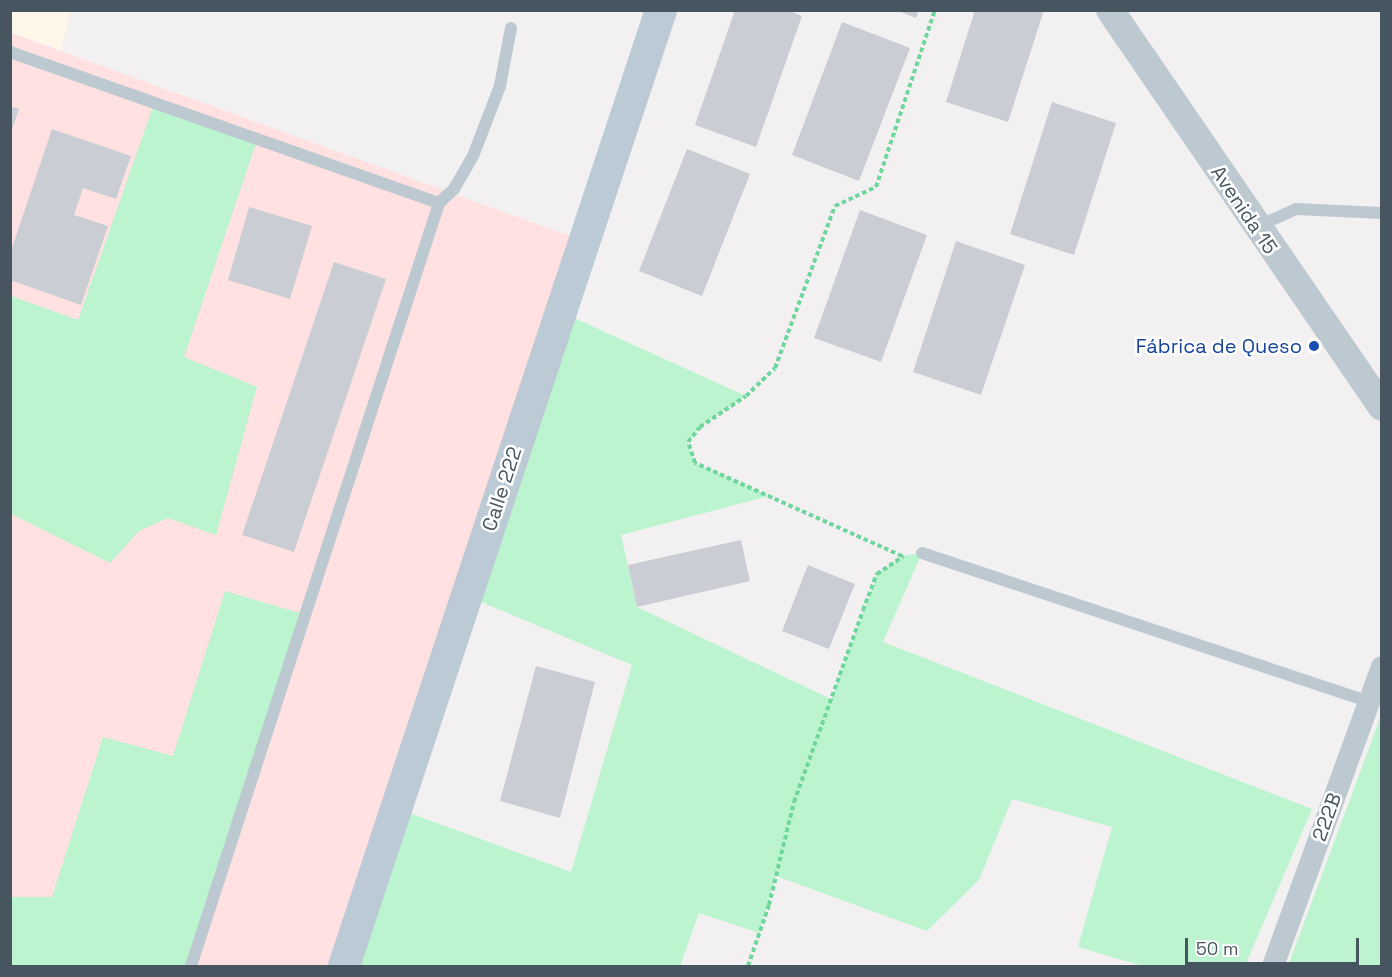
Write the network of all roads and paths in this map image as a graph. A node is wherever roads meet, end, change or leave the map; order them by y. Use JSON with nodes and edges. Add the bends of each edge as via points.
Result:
{"nodes":[{"id":1,"x":661,"y":10,"type":"edge"},
{"id":2,"x":935,"y":10,"type":"edge"},
{"id":3,"x":1110,"y":10,"type":"edge"},
{"id":4,"x":512,"y":28,"type":"dead end"},
{"id":5,"x":10,"y":52,"type":"edge"},
{"id":6,"x":439,"y":203,"type":"junction"},
{"id":7,"x":1382,"y":213,"type":"edge"},
{"id":8,"x":1255,"y":227,"type":"junction"},
{"id":9,"x":1382,"y":407,"type":"edge"},
{"id":10,"x":922,"y":553,"type":"joint"},
{"id":11,"x":902,"y":556,"type":"junction"},
{"id":12,"x":1382,"y":667,"type":"edge"},
{"id":13,"x":1369,"y":702,"type":"junction"},
{"id":14,"x":191,"y":966,"type":"edge"},
{"id":15,"x":344,"y":966,"type":"edge"},
{"id":16,"x":748,"y":966,"type":"edge"},
{"id":17,"x":1273,"y":966,"type":"edge"}],
"edges":[{"from":1,"to":15,"type":"main road","name":"Calle 222"},
{"from":2,"to":11,"type":"path","via":[[876,187],[835,206],[775,368],[746,396],[700,427],[688,442],[695,462]]},
{"from":3,"to":8,"type":"street","name":"Avenida 15"},
{"from":4,"to":6,"type":"lane","via":[[500,86],[473,156],[454,189]]},
{"from":5,"to":6,"type":"lane"},
{"from":6,"to":14,"type":"lane"},
{"from":7,"to":8,"type":"lane","via":[[1296,209]]},
{"from":8,"to":9,"type":"street","name":"Avenida 15"},
{"from":10,"to":11,"type":"path"},
{"from":10,"to":13,"type":"lane"},
{"from":11,"to":16,"type":"path","via":[[877,574],[863,610],[794,802],[769,905]]},
{"from":12,"to":13,"type":"street","name":"222B"},
{"from":13,"to":17,"type":"street","name":"222B"}]}
